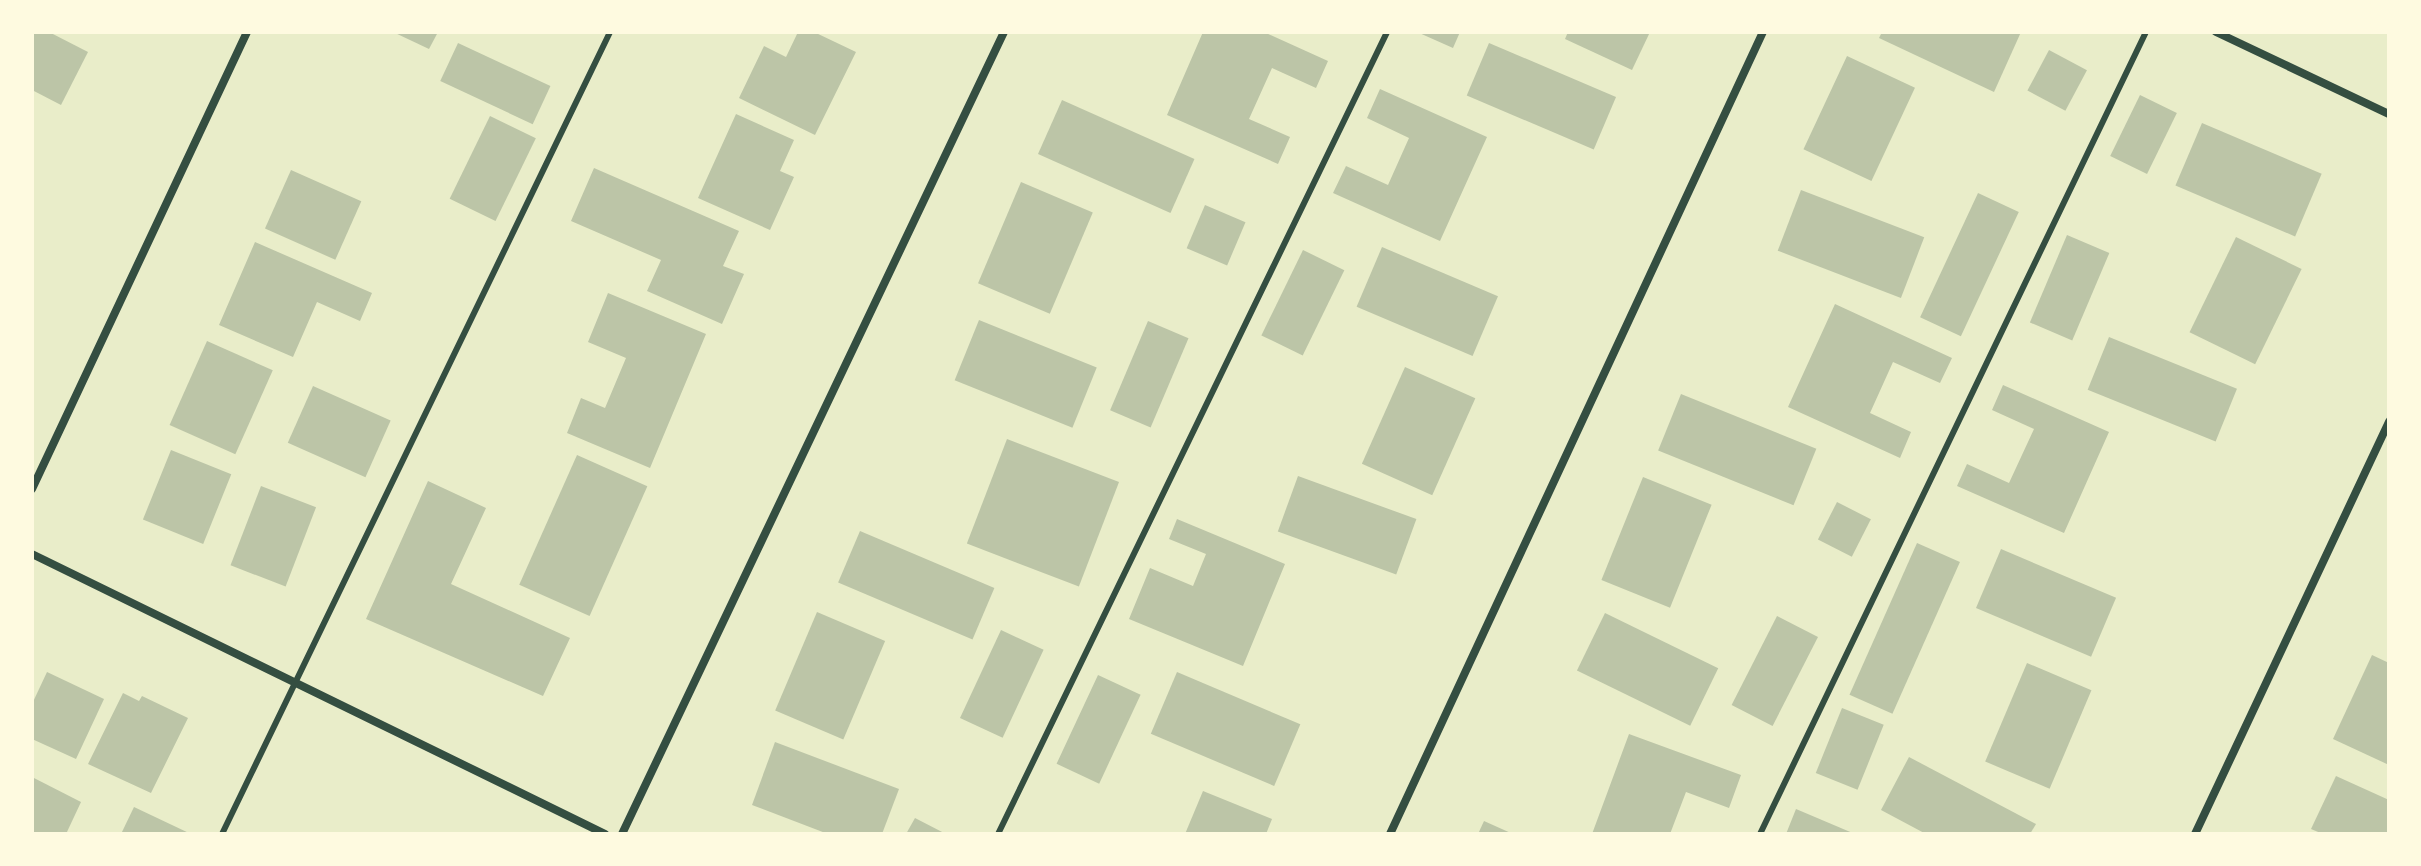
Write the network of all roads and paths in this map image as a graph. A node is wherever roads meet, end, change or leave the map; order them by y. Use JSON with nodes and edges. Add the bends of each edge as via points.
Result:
{"nodes":[{"id":1,"x":247,"y":32,"type":"edge"},
{"id":2,"x":610,"y":32,"type":"edge"},
{"id":3,"x":1004,"y":32,"type":"edge"},
{"id":4,"x":1387,"y":32,"type":"edge"},
{"id":5,"x":1763,"y":32,"type":"edge"},
{"id":6,"x":2146,"y":32,"type":"edge"},
{"id":7,"x":2216,"y":32,"type":"edge"},
{"id":8,"x":2389,"y":114,"type":"edge"},
{"id":9,"x":2389,"y":421,"type":"edge"},
{"id":10,"x":32,"y":489,"type":"edge"},
{"id":11,"x":32,"y":554,"type":"edge"},
{"id":12,"x":294,"y":682,"type":"junction"},
{"id":13,"x":222,"y":834,"type":"edge"},
{"id":14,"x":605,"y":834,"type":"edge"},
{"id":15,"x":622,"y":834,"type":"edge"},
{"id":16,"x":998,"y":834,"type":"edge"},
{"id":17,"x":1390,"y":834,"type":"edge"},
{"id":18,"x":1760,"y":834,"type":"edge"},
{"id":19,"x":2195,"y":834,"type":"edge"}],
"edges":[{"from":1,"to":10,"type":"street"},
{"from":2,"to":12,"type":"lane"},
{"from":3,"to":15,"type":"street"},
{"from":4,"to":16,"type":"lane"},
{"from":5,"to":17,"type":"street"},
{"from":6,"to":18,"type":"lane"},
{"from":7,"to":8,"type":"street"},
{"from":9,"to":19,"type":"street"},
{"from":11,"to":12,"type":"street"},
{"from":12,"to":13,"type":"lane"},
{"from":12,"to":14,"type":"street"}]}
